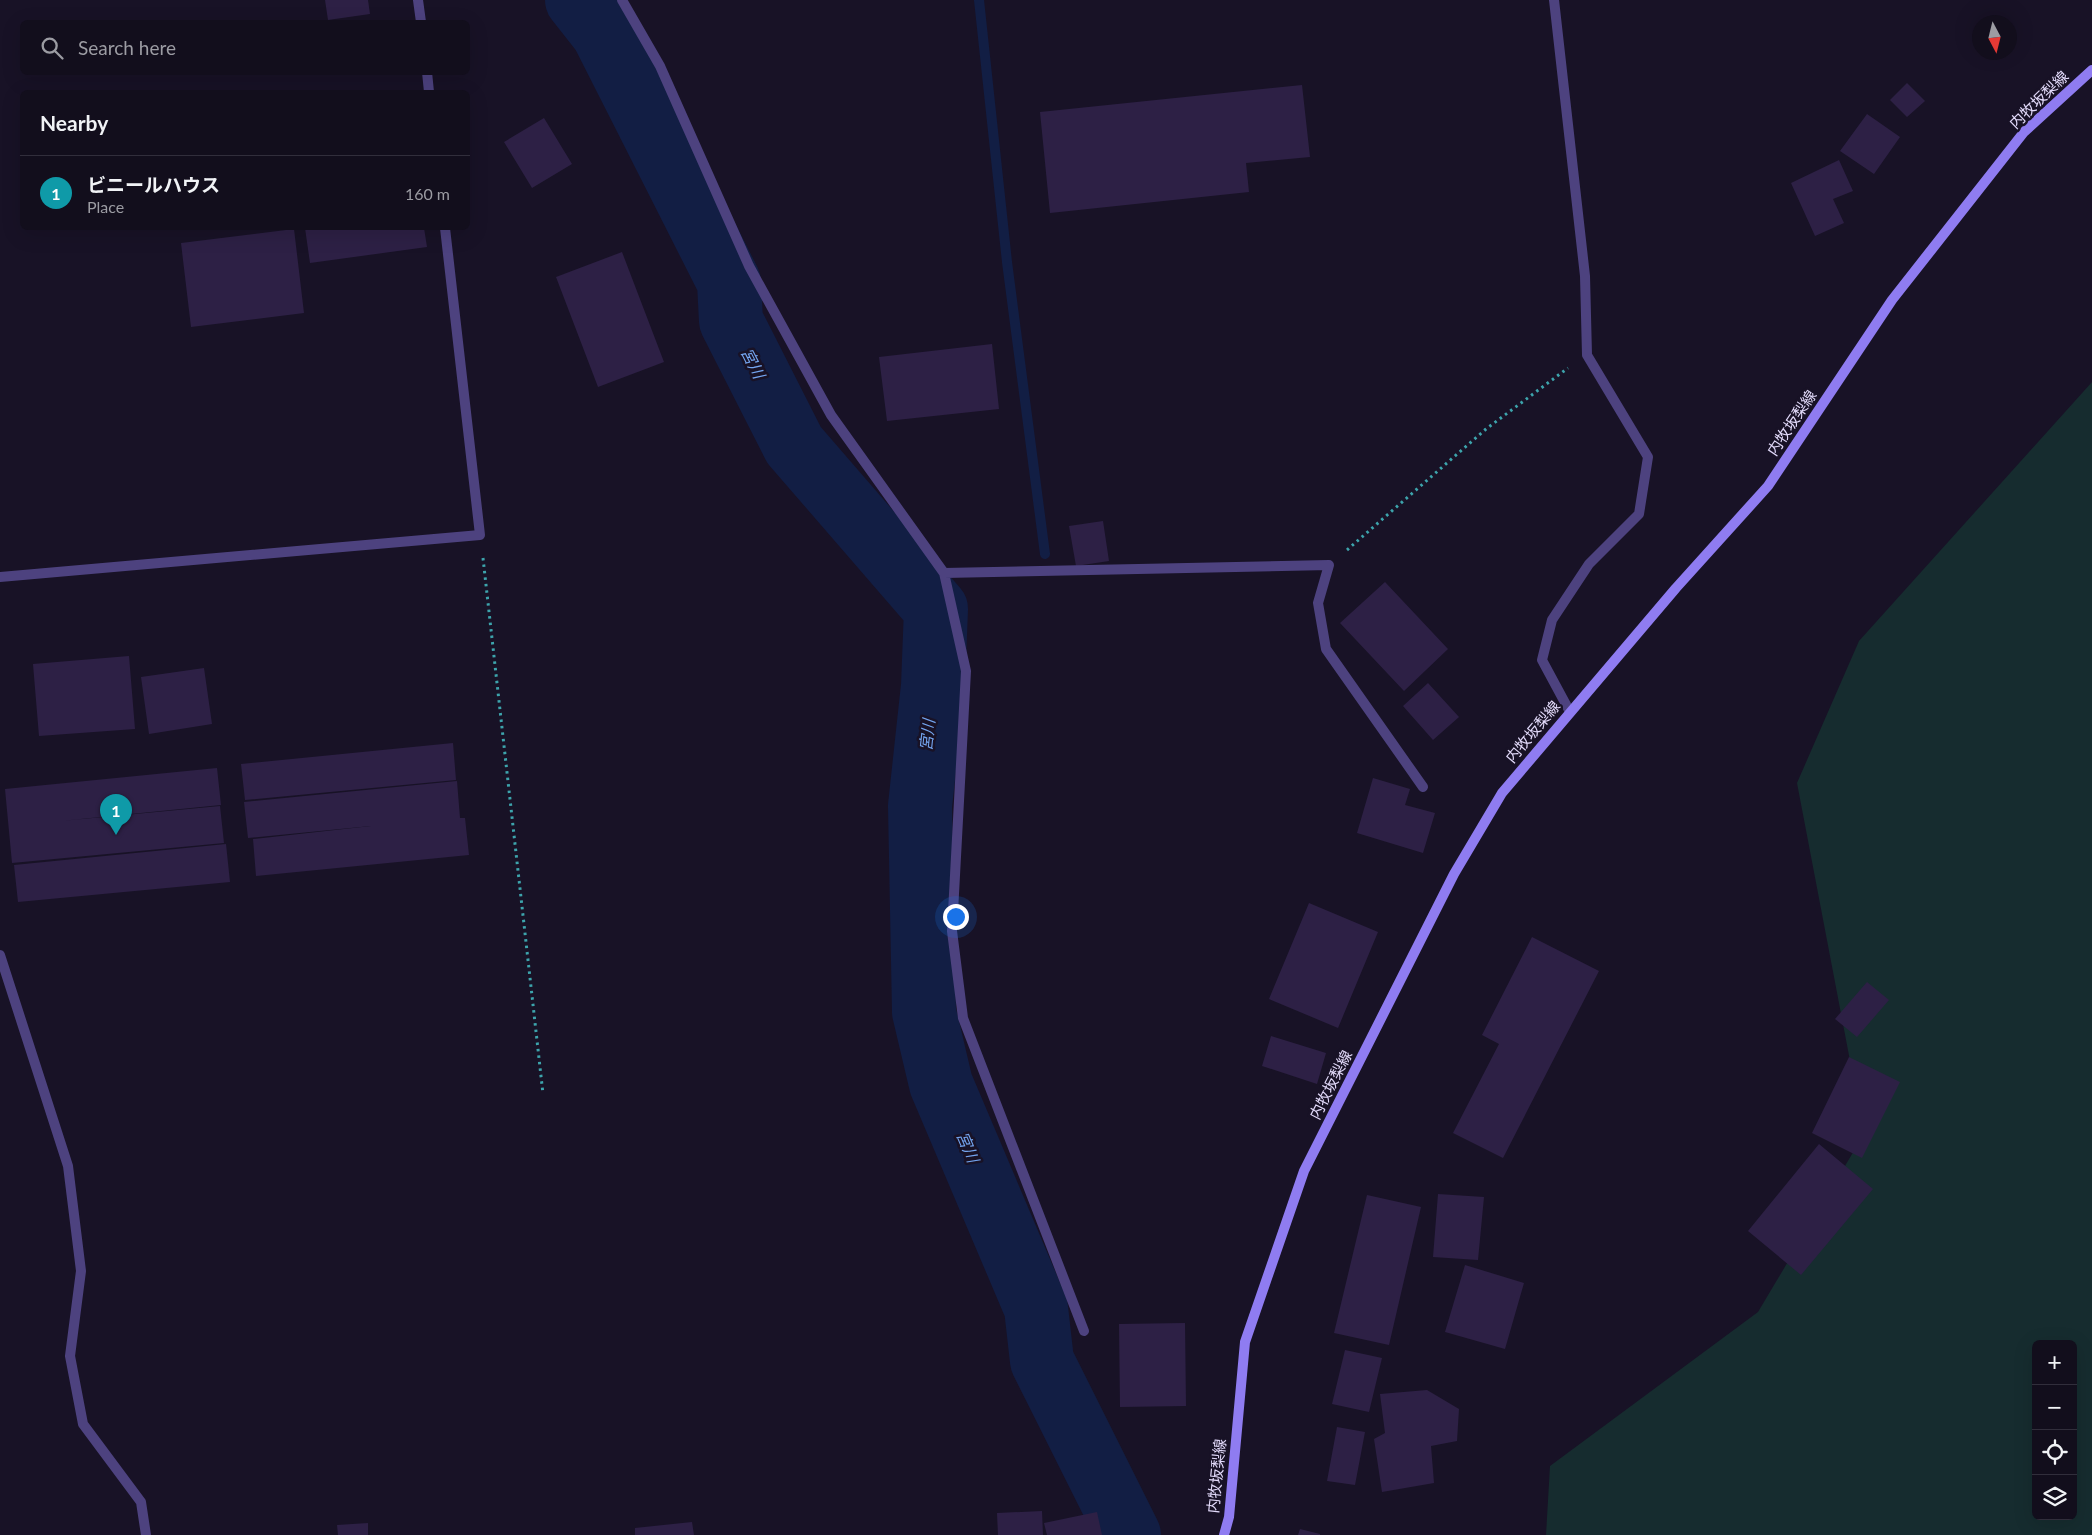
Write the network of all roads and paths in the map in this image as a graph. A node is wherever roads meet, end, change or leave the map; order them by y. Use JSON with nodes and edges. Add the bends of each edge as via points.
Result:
{"nodes":[{"id":1,"x":418,"y":0,"type":"edge"},
{"id":2,"x":622,"y":0,"type":"edge"},
{"id":3,"x":1554,"y":0,"type":"edge"},
{"id":4,"x":421,"y":20,"type":"edge"},
{"id":5,"x":2092,"y":70,"type":"edge"},
{"id":6,"x":427,"y":75,"type":"edge"},
{"id":7,"x":429,"y":90,"type":"edge"},
{"id":8,"x":445,"y":230,"type":"edge"},
{"id":9,"x":1587,"y":355,"type":"junction"},
{"id":10,"x":480,"y":535,"type":"junction"},
{"id":11,"x":1329,"y":565,"type":"junction"},
{"id":12,"x":944,"y":573,"type":"junction"},
{"id":13,"x":0,"y":577,"type":"edge"},
{"id":14,"x":1570,"y":712,"type":"junction"},
{"id":15,"x":1423,"y":787,"type":"dead end"},
{"id":16,"x":0,"y":955,"type":"edge"},
{"id":17,"x":543,"y":1094,"type":"dead end"},
{"id":18,"x":1084,"y":1330,"type":"dead end"},
{"id":19,"x":146,"y":1535,"type":"edge"},
{"id":20,"x":1224,"y":1535,"type":"edge"}],
"edges":[{"from":1,"to":4,"type":"street"},
{"from":2,"to":12,"type":"street","via":[[660,66],[748,266],[826,406]]},
{"from":3,"to":9,"type":"street","via":[[1585,276]]},
{"from":5,"to":14,"type":"main road","name":"内牧坂梨線","via":[[2024,132],[1892,300],[1768,486]]},
{"from":6,"to":7,"type":"street"},
{"from":8,"to":10,"type":"street"},
{"from":9,"to":11,"type":"path","via":[[1486,428]]},
{"from":9,"to":14,"type":"street","via":[[1648,457],[1639,514],[1589,564],[1552,620],[1542,660]]},
{"from":10,"to":13,"type":"street"},
{"from":10,"to":17,"type":"path"},
{"from":11,"to":12,"type":"street"},
{"from":11,"to":15,"type":"street","via":[[1318,603],[1326,649]]},
{"from":12,"to":18,"type":"street","via":[[966,671],[952,931],[963,1018]]},
{"from":14,"to":20,"type":"main road","name":"内牧坂梨線","via":[[1502,793],[1454,874],[1304,1171],[1245,1342],[1229,1517]]},
{"from":16,"to":19,"type":"street","via":[[68,1166],[81,1271],[70,1356],[83,1424],[141,1502]]}]}
